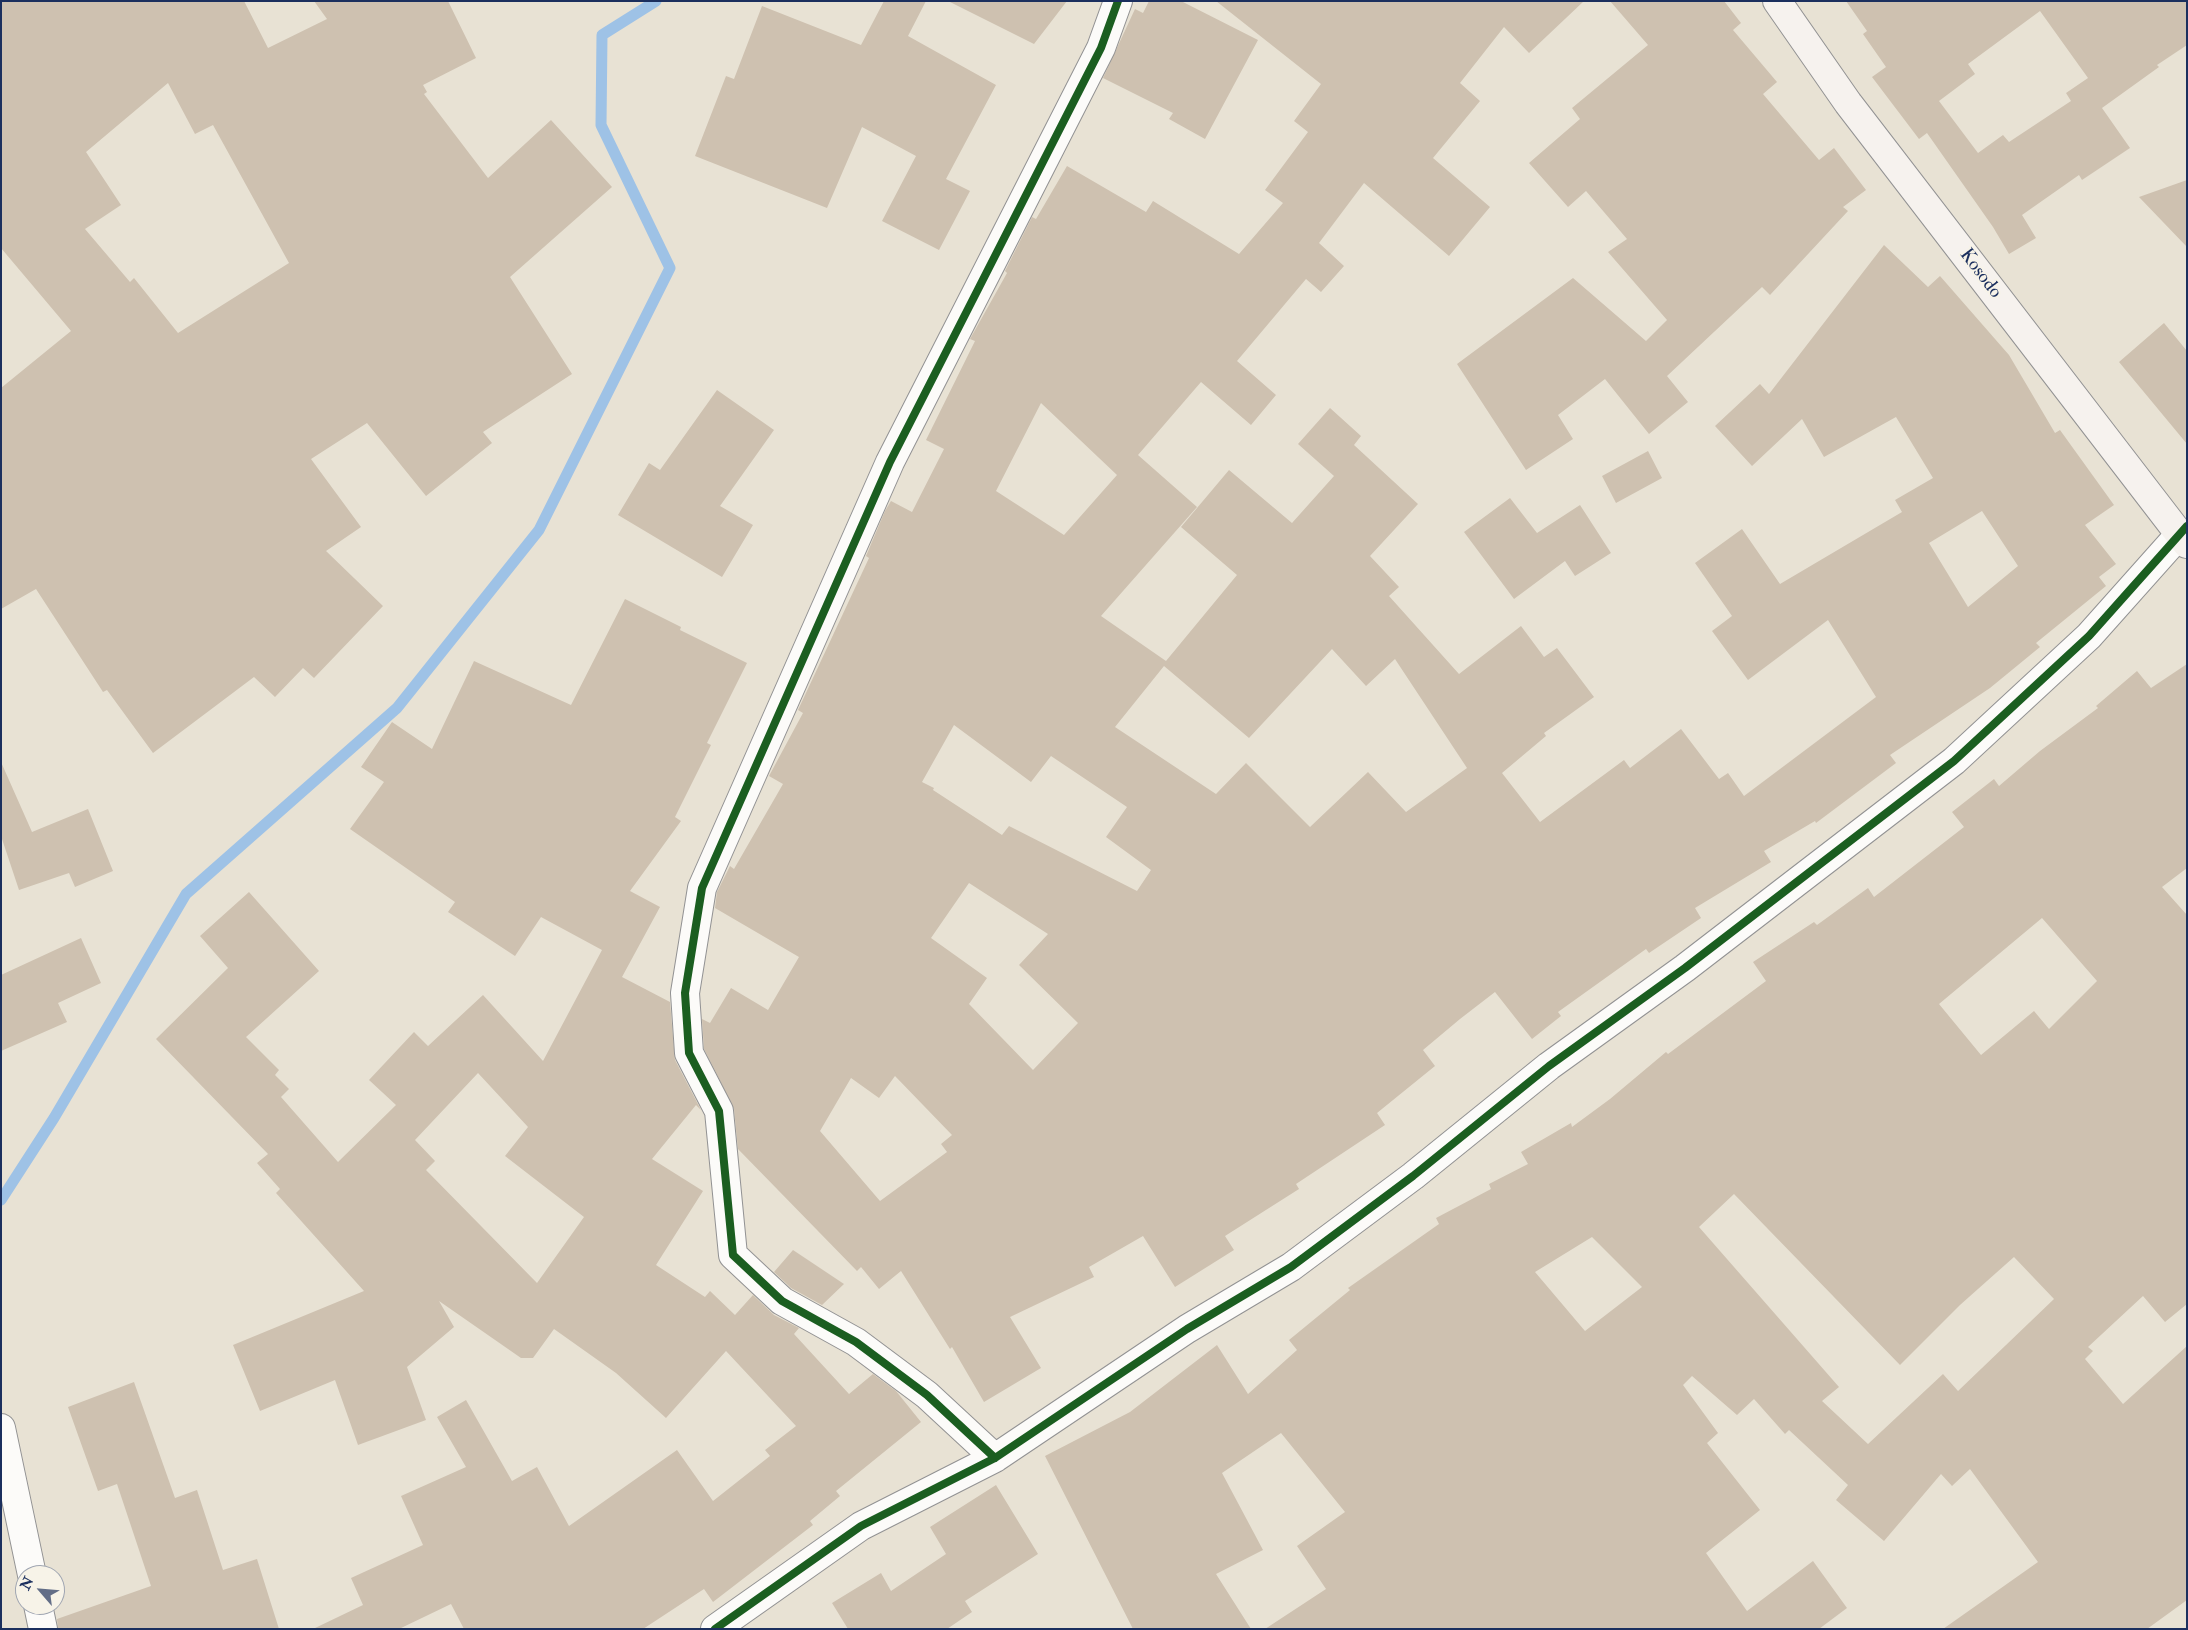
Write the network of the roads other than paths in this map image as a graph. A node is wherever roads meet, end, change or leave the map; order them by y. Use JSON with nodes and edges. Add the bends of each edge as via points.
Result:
{"nodes":[{"id":1,"x":1118,"y":1,"type":"edge"},
{"id":2,"x":1777,"y":1,"type":"edge"},
{"id":3,"x":2184,"y":535,"type":"edge"},
{"id":4,"x":1,"y":1428,"type":"edge"},
{"id":5,"x":995,"y":1458,"type":"junction"},
{"id":6,"x":30,"y":1565,"type":"edge"},
{"id":7,"x":40,"y":1615,"type":"edge"},
{"id":8,"x":43,"y":1629,"type":"edge"},
{"id":9,"x":715,"y":1629,"type":"edge"}],
"edges":[{"from":1,"to":5,"type":"street","via":[[1101,48],[890,462],[702,888],[685,993],[689,1053],[718,1111],[733,1255],[782,1301],[856,1342],[928,1395]]},
{"from":2,"to":3,"type":"main road","name":"Kosodo","via":[[1848,102]]},
{"from":3,"to":5,"type":"street","via":[[2089,636],[1954,761],[1685,968],[1548,1066],[1413,1176],[1290,1267],[1186,1329]]},
{"from":4,"to":6,"type":"street"},
{"from":5,"to":9,"type":"street","via":[[861,1526]]},
{"from":7,"to":8,"type":"street"}]}
